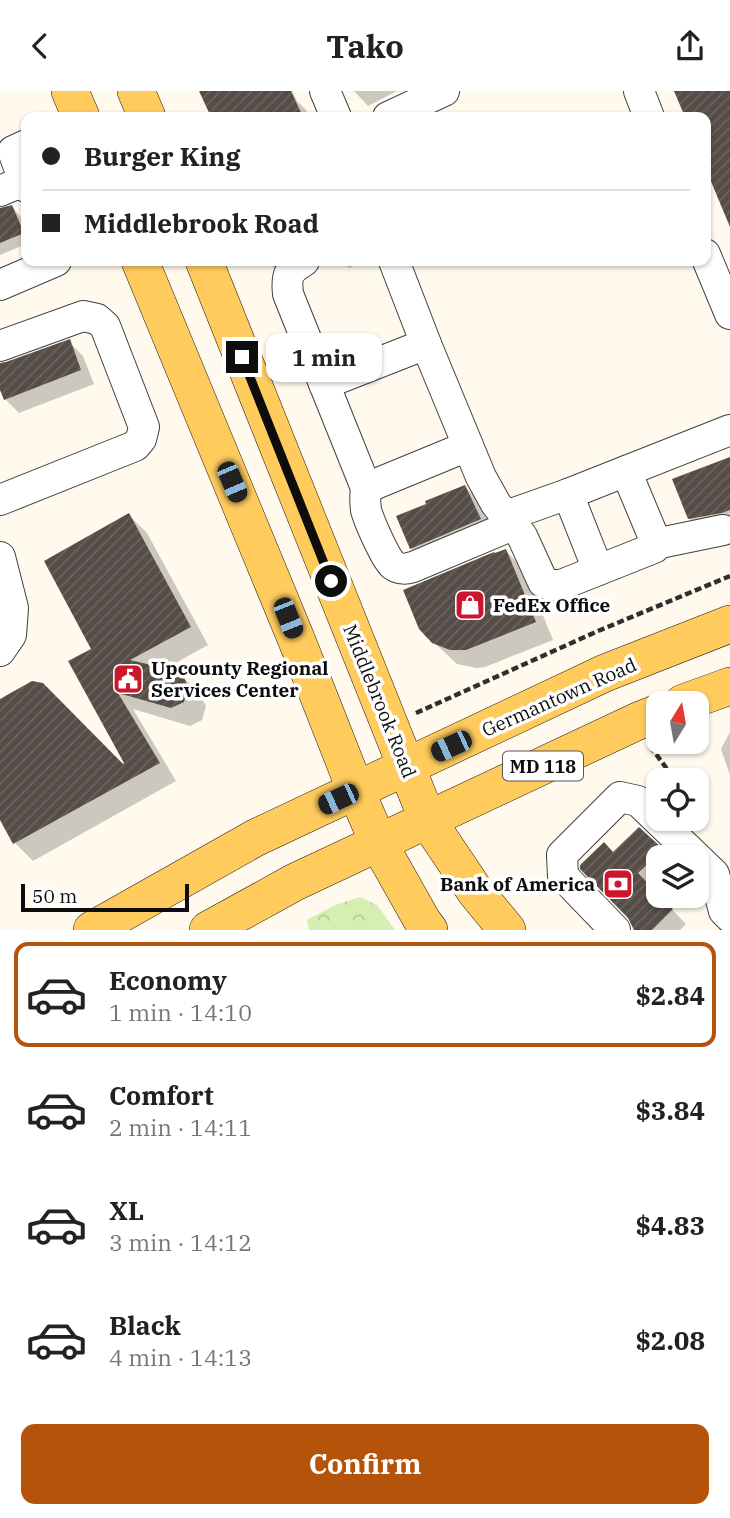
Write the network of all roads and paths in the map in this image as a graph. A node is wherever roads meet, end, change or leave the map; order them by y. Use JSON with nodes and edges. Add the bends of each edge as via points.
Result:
{"nodes":[{"id":1,"x":70,"y":91,"type":"edge"},
{"id":2,"x":136,"y":91,"type":"edge"},
{"id":3,"x":325,"y":91,"type":"edge"},
{"id":4,"x":444,"y":91,"type":"edge"},
{"id":5,"x":639,"y":91,"type":"edge"},
{"id":6,"x":79,"y":112,"type":"edge"},
{"id":7,"x":145,"y":112,"type":"edge"},
{"id":8,"x":334,"y":112,"type":"edge"},
{"id":9,"x":399,"y":112,"type":"edge"},
{"id":10,"x":647,"y":112,"type":"edge"},
{"id":11,"x":21,"y":147,"type":"edge"},
{"id":12,"x":17,"y":186,"type":"edge"},
{"id":13,"x":44,"y":266,"type":"edge"},
{"id":14,"x":142,"y":266,"type":"edge"},
{"id":15,"x":206,"y":266,"type":"edge"},
{"id":16,"x":295,"y":266,"type":"edge"},
{"id":17,"x":396,"y":266,"type":"edge"},
{"id":18,"x":710,"y":266,"type":"edge"},
{"id":19,"x":0,"y":285,"type":"edge"},
{"id":20,"x":730,"y":314,"type":"edge"},
{"id":21,"x":426,"y":344,"type":"junction"},
{"id":22,"x":0,"y":346,"type":"edge"},
{"id":23,"x":324,"y":384,"type":"junction"},
{"id":24,"x":730,"y":430,"type":"edge"},
{"id":25,"x":468,"y":446,"type":"junction"},
{"id":26,"x":626,"y":471,"type":"junction"},
{"id":27,"x":366,"y":488,"type":"junction"},
{"id":28,"x":568,"y":494,"type":"junction"},
{"id":29,"x":0,"y":500,"type":"edge"},
{"id":30,"x":509,"y":521,"type":"junction"},
{"id":31,"x":723,"y":530,"type":"dead end"},
{"id":32,"x":655,"y":544,"type":"junction"},
{"id":33,"x":0,"y":557,"type":"edge"},
{"id":34,"x":598,"y":570,"type":"junction"},
{"id":35,"x":730,"y":576,"type":"edge"},
{"id":36,"x":730,"y":624,"type":"edge"},
{"id":37,"x":0,"y":651,"type":"edge"},
{"id":38,"x":730,"y":685,"type":"edge"},
{"id":39,"x":709,"y":693,"type":"edge"},
{"id":40,"x":443,"y":701,"type":"dead end"},
{"id":41,"x":646,"y":724,"type":"edge"},
{"id":42,"x":407,"y":767,"type":"junction"},
{"id":43,"x":356,"y":791,"type":"junction"},
{"id":44,"x":428,"y":821,"type":"junction"},
{"id":45,"x":379,"y":843,"type":"junction"},
{"id":46,"x":730,"y":917,"type":"edge"},
{"id":47,"x":92,"y":930,"type":"edge"},
{"id":48,"x":208,"y":930,"type":"edge"},
{"id":49,"x":429,"y":930,"type":"edge"},
{"id":50,"x":507,"y":930,"type":"edge"},
{"id":51,"x":615,"y":930,"type":"edge"}],
"edges":[{"from":1,"to":6,"type":"main road"},
{"from":2,"to":7,"type":"main road"},
{"from":3,"to":8,"type":"street"},
{"from":4,"to":9,"type":"street"},
{"from":5,"to":10,"type":"street"},
{"from":11,"to":12,"type":"street","via":[[13,151]]},
{"from":13,"to":19,"type":"street"},
{"from":14,"to":43,"type":"main road"},
{"from":15,"to":42,"type":"main road","name":"Middlebrook Road"},
{"from":16,"to":23,"type":"street","via":[[288,274],[288,293]]},
{"from":17,"to":21,"type":"street"},
{"from":18,"to":20,"type":"street"},
{"from":21,"to":23,"type":"street"},
{"from":21,"to":25,"type":"street"},
{"from":22,"to":29,"type":"street","via":[[83,316],[97,319],[105,326],[144,427],[135,446]]},
{"from":23,"to":27,"type":"street"},
{"from":24,"to":26,"type":"street"},
{"from":25,"to":27,"type":"street"},
{"from":25,"to":30,"type":"street"},
{"from":26,"to":28,"type":"street"},
{"from":26,"to":32,"type":"street"},
{"from":27,"to":30,"type":"street","via":[[367,512],[381,546],[392,564],[402,569]]},
{"from":28,"to":30,"type":"street"},
{"from":28,"to":34,"type":"street"},
{"from":30,"to":34,"type":"street","via":[[522,536],[543,582],[561,585]]},
{"from":31,"to":32,"type":"street"},
{"from":32,"to":34,"type":"street"},
{"from":33,"to":37,"type":"street","via":[[13,608],[11,635]]},
{"from":35,"to":40,"type":"path"},
{"from":36,"to":42,"type":"main road","name":"Germantown Road","number":"MD 118","via":[[606,673]]},
{"from":38,"to":39,"type":"main road"},
{"from":41,"to":44,"type":"main road","number":"MD 118","via":[[638,721]]},
{"from":42,"to":43,"type":"main road","name":"Germantown Road","number":"MD 118"},
{"from":42,"to":44,"type":"main road","name":"Middlebrook Road"},
{"from":43,"to":45,"type":"main road"},
{"from":43,"to":47,"type":"main road","name":"Germantown Road","number":"MD 118","via":[[255,838]]},
{"from":44,"to":45,"type":"main road","number":"MD 118"},
{"from":44,"to":50,"type":"main road","name":"Middlebrook Road"},
{"from":45,"to":48,"type":"main road","number":"MD 118"},
{"from":45,"to":49,"type":"main road"},
{"from":46,"to":51,"type":"street","via":[[724,911],[714,874],[638,801],[620,797],[562,855],[563,876]]}]}
